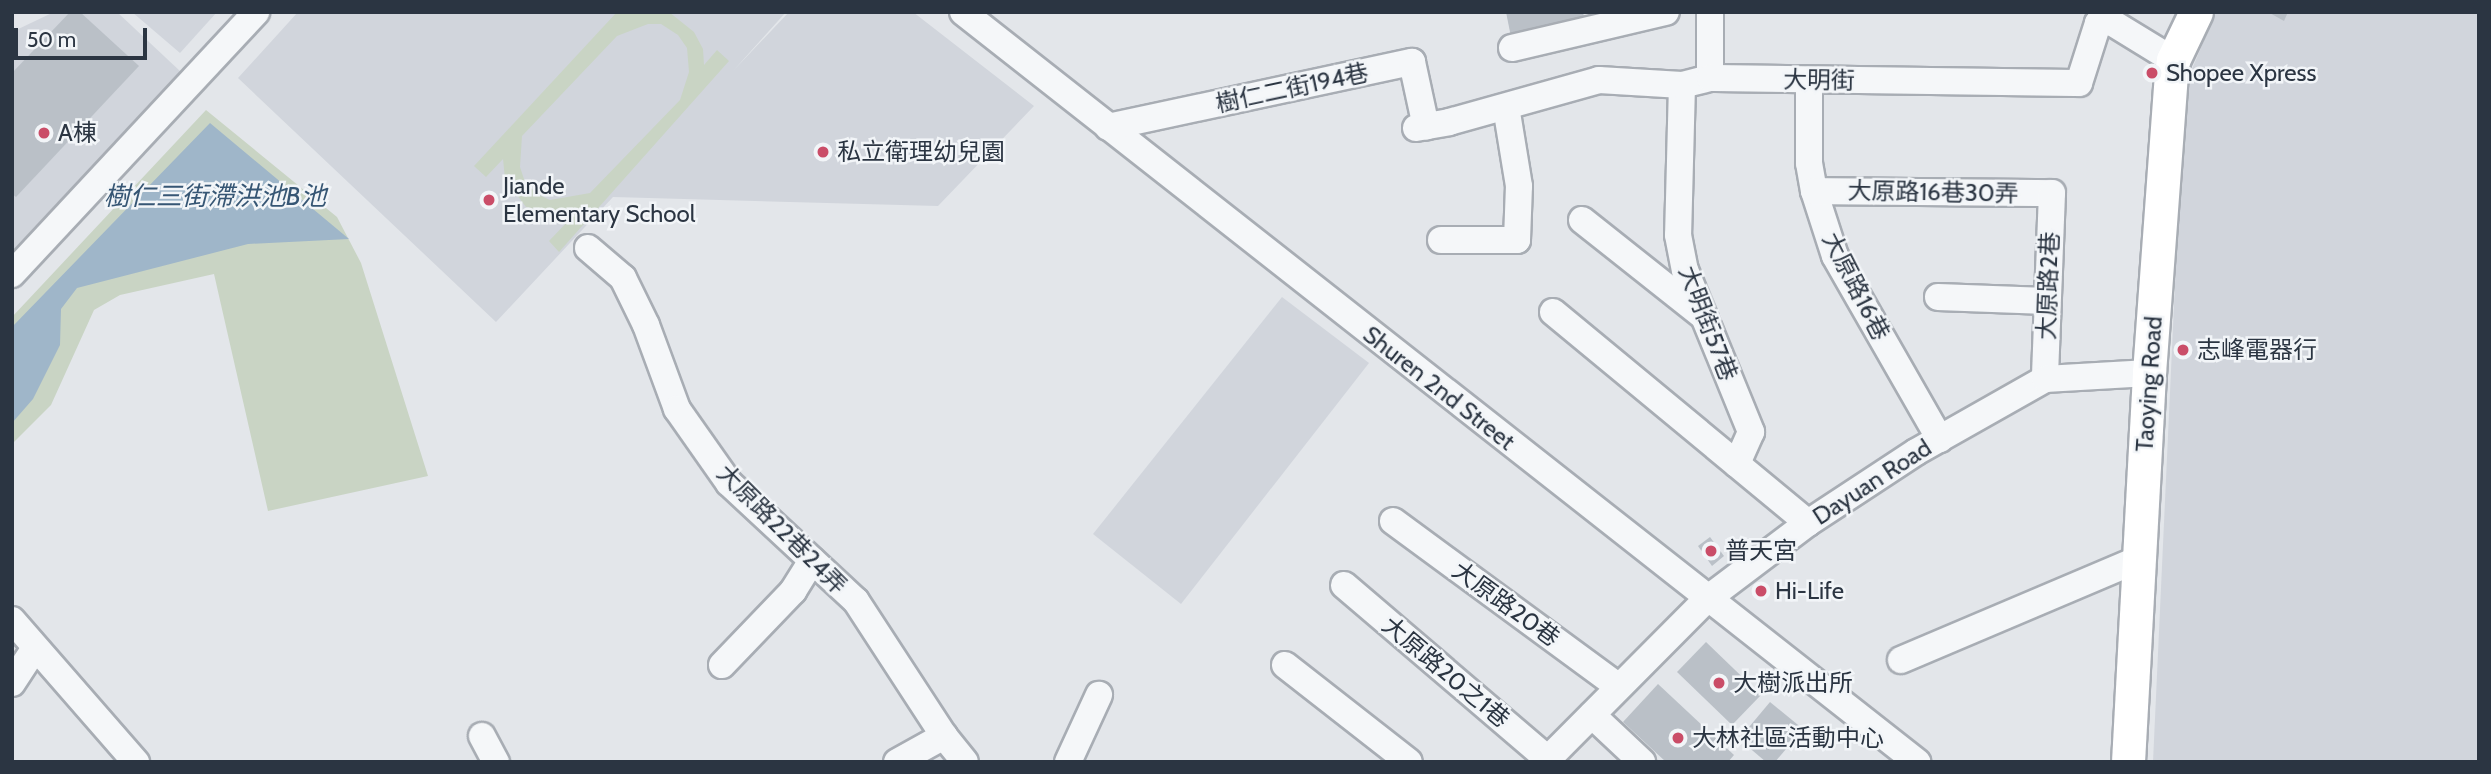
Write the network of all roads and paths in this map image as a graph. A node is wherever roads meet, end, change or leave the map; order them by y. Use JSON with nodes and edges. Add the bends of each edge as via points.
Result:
{"nodes":[{"id":1,"x":256,"y":12,"type":"edge"},
{"id":2,"x":963,"y":12,"type":"edge"},
{"id":3,"x":1666,"y":12,"type":"edge"},
{"id":4,"x":1710,"y":12,"type":"edge"},
{"id":5,"x":2196,"y":12,"type":"edge"},
{"id":6,"x":1512,"y":48,"type":"dead end"},
{"id":7,"x":2173,"y":60,"type":"junction"},
{"id":8,"x":1710,"y":78,"type":"junction"},
{"id":9,"x":1809,"y":81,"type":"junction"},
{"id":10,"x":1682,"y":85,"type":"junction"},
{"id":11,"x":1506,"y":107,"type":"junction"},
{"id":12,"x":1108,"y":127,"type":"junction"},
{"id":13,"x":1421,"y":128,"type":"joint"},
{"id":14,"x":1814,"y":191,"type":"junction"},
{"id":15,"x":2052,"y":193,"type":"joint"},
{"id":16,"x":1582,"y":220,"type":"dead end"},
{"id":17,"x":1441,"y":240,"type":"dead end"},
{"id":18,"x":588,"y":248,"type":"dead end"},
{"id":19,"x":12,"y":274,"type":"edge"},
{"id":20,"x":1938,"y":297,"type":"dead end"},
{"id":21,"x":2047,"y":301,"type":"junction"},
{"id":22,"x":1553,"y":312,"type":"dead end"},
{"id":23,"x":1703,"y":316,"type":"junction"},
{"id":24,"x":2149,"y":373,"type":"junction"},
{"id":25,"x":2045,"y":379,"type":"junction"},
{"id":26,"x":1940,"y":439,"type":"junction"},
{"id":27,"x":1737,"y":464,"type":"junction"},
{"id":28,"x":1393,"y":521,"type":"dead end"},
{"id":29,"x":1808,"y":523,"type":"junction"},
{"id":30,"x":2139,"y":559,"type":"junction"},
{"id":31,"x":812,"y":561,"type":"junction"},
{"id":32,"x":1343,"y":584,"type":"dead end"},
{"id":33,"x":1707,"y":599,"type":"junction"},
{"id":34,"x":12,"y":620,"type":"edge"},
{"id":35,"x":36,"y":648,"type":"junction"},
{"id":36,"x":1901,"y":660,"type":"dead end"},
{"id":37,"x":722,"y":665,"type":"dead end"},
{"id":38,"x":1285,"y":665,"type":"dead end"},
{"id":39,"x":12,"y":683,"type":"edge"},
{"id":40,"x":1619,"y":687,"type":"junction"},
{"id":41,"x":1099,"y":695,"type":"dead end"},
{"id":42,"x":1591,"y":715,"type":"junction"},
{"id":43,"x":944,"y":736,"type":"junction"},
{"id":44,"x":482,"y":737,"type":"dead end"},
{"id":45,"x":1546,"y":760,"type":"edge"},
{"id":46,"x":136,"y":762,"type":"edge"},
{"id":47,"x":496,"y":762,"type":"edge"},
{"id":48,"x":897,"y":762,"type":"edge"},
{"id":49,"x":965,"y":762,"type":"edge"},
{"id":50,"x":1068,"y":762,"type":"edge"},
{"id":51,"x":1409,"y":762,"type":"edge"},
{"id":52,"x":1642,"y":762,"type":"edge"},
{"id":53,"x":1917,"y":762,"type":"edge"},
{"id":54,"x":2128,"y":762,"type":"edge"}],
"edges":[{"from":1,"to":19,"type":"street"},
{"from":2,"to":12,"type":"street","name":"Shuren 2nd Street"},
{"from":3,"to":6,"type":"street"},
{"from":4,"to":8,"type":"street"},
{"from":5,"to":7,"type":"main road","name":"Taoying Road"},
{"from":7,"to":9,"type":"street","name":"大明街","via":[[2111,22],[2098,23],[2079,83]]},
{"from":7,"to":24,"type":"main road","name":"Taoying Road"},
{"from":8,"to":9,"type":"street","name":"大明街"},
{"from":8,"to":10,"type":"street","name":"大明街"},
{"from":9,"to":14,"type":"street","name":"大原路16巷","via":[[1809,163]]},
{"from":10,"to":11,"type":"street","name":"大明街","via":[[1599,80]]},
{"from":10,"to":23,"type":"street","name":"大明街57巷","via":[[1678,235],[1685,270]]},
{"from":11,"to":13,"type":"street","name":"大明街"},
{"from":11,"to":17,"type":"street","via":[[1519,186],[1517,240]]},
{"from":12,"to":13,"type":"street","name":"樹仁二街194巷","via":[[1412,62]]},
{"from":12,"to":33,"type":"street","name":"Shuren 2nd Street"},
{"from":14,"to":15,"type":"street","name":"大原路16巷30弄"},
{"from":14,"to":26,"type":"street","name":"大原路16巷","via":[[1835,256]]},
{"from":15,"to":21,"type":"street","name":"大原路2巷"},
{"from":16,"to":23,"type":"street"},
{"from":18,"to":31,"type":"street","name":"大原路22巷24弄","via":[[623,278],[677,409],[729,483]]},
{"from":20,"to":21,"type":"street"},
{"from":21,"to":25,"type":"street","name":"大原路2巷"},
{"from":22,"to":27,"type":"street"},
{"from":23,"to":27,"type":"street","name":"大明街57巷","via":[[1751,432]]},
{"from":24,"to":25,"type":"street","name":"Dayuan Road"},
{"from":24,"to":30,"type":"main road","name":"Taoying Road"},
{"from":25,"to":26,"type":"street","name":"Dayuan Road"},
{"from":26,"to":29,"type":"street","name":"Dayuan Road"},
{"from":27,"to":29,"type":"street"},
{"from":28,"to":40,"type":"street","name":"大原路20巷"},
{"from":29,"to":33,"type":"street","name":"Dayuan Road"},
{"from":30,"to":36,"type":"street"},
{"from":30,"to":54,"type":"main road","name":"Taoying Road"},
{"from":31,"to":37,"type":"street","via":[[793,592]]},
{"from":31,"to":43,"type":"street","name":"大原路22巷24弄","via":[[856,601]]},
{"from":32,"to":45,"type":"street","name":"大原路20之1巷"},
{"from":33,"to":40,"type":"street","name":"Dayuan Road"},
{"from":33,"to":53,"type":"street","name":"Shuren 2nd Street"},
{"from":34,"to":35,"type":"street"},
{"from":35,"to":39,"type":"street"},
{"from":35,"to":46,"type":"street"},
{"from":38,"to":51,"type":"street"},
{"from":40,"to":42,"type":"street","name":"Dayuan Road"},
{"from":41,"to":50,"type":"street"},
{"from":42,"to":45,"type":"street","name":"Dayuan Road"},
{"from":42,"to":52,"type":"street"},
{"from":43,"to":48,"type":"street"},
{"from":43,"to":49,"type":"street","name":"大原路22巷24弄"},
{"from":44,"to":47,"type":"street"}]}
